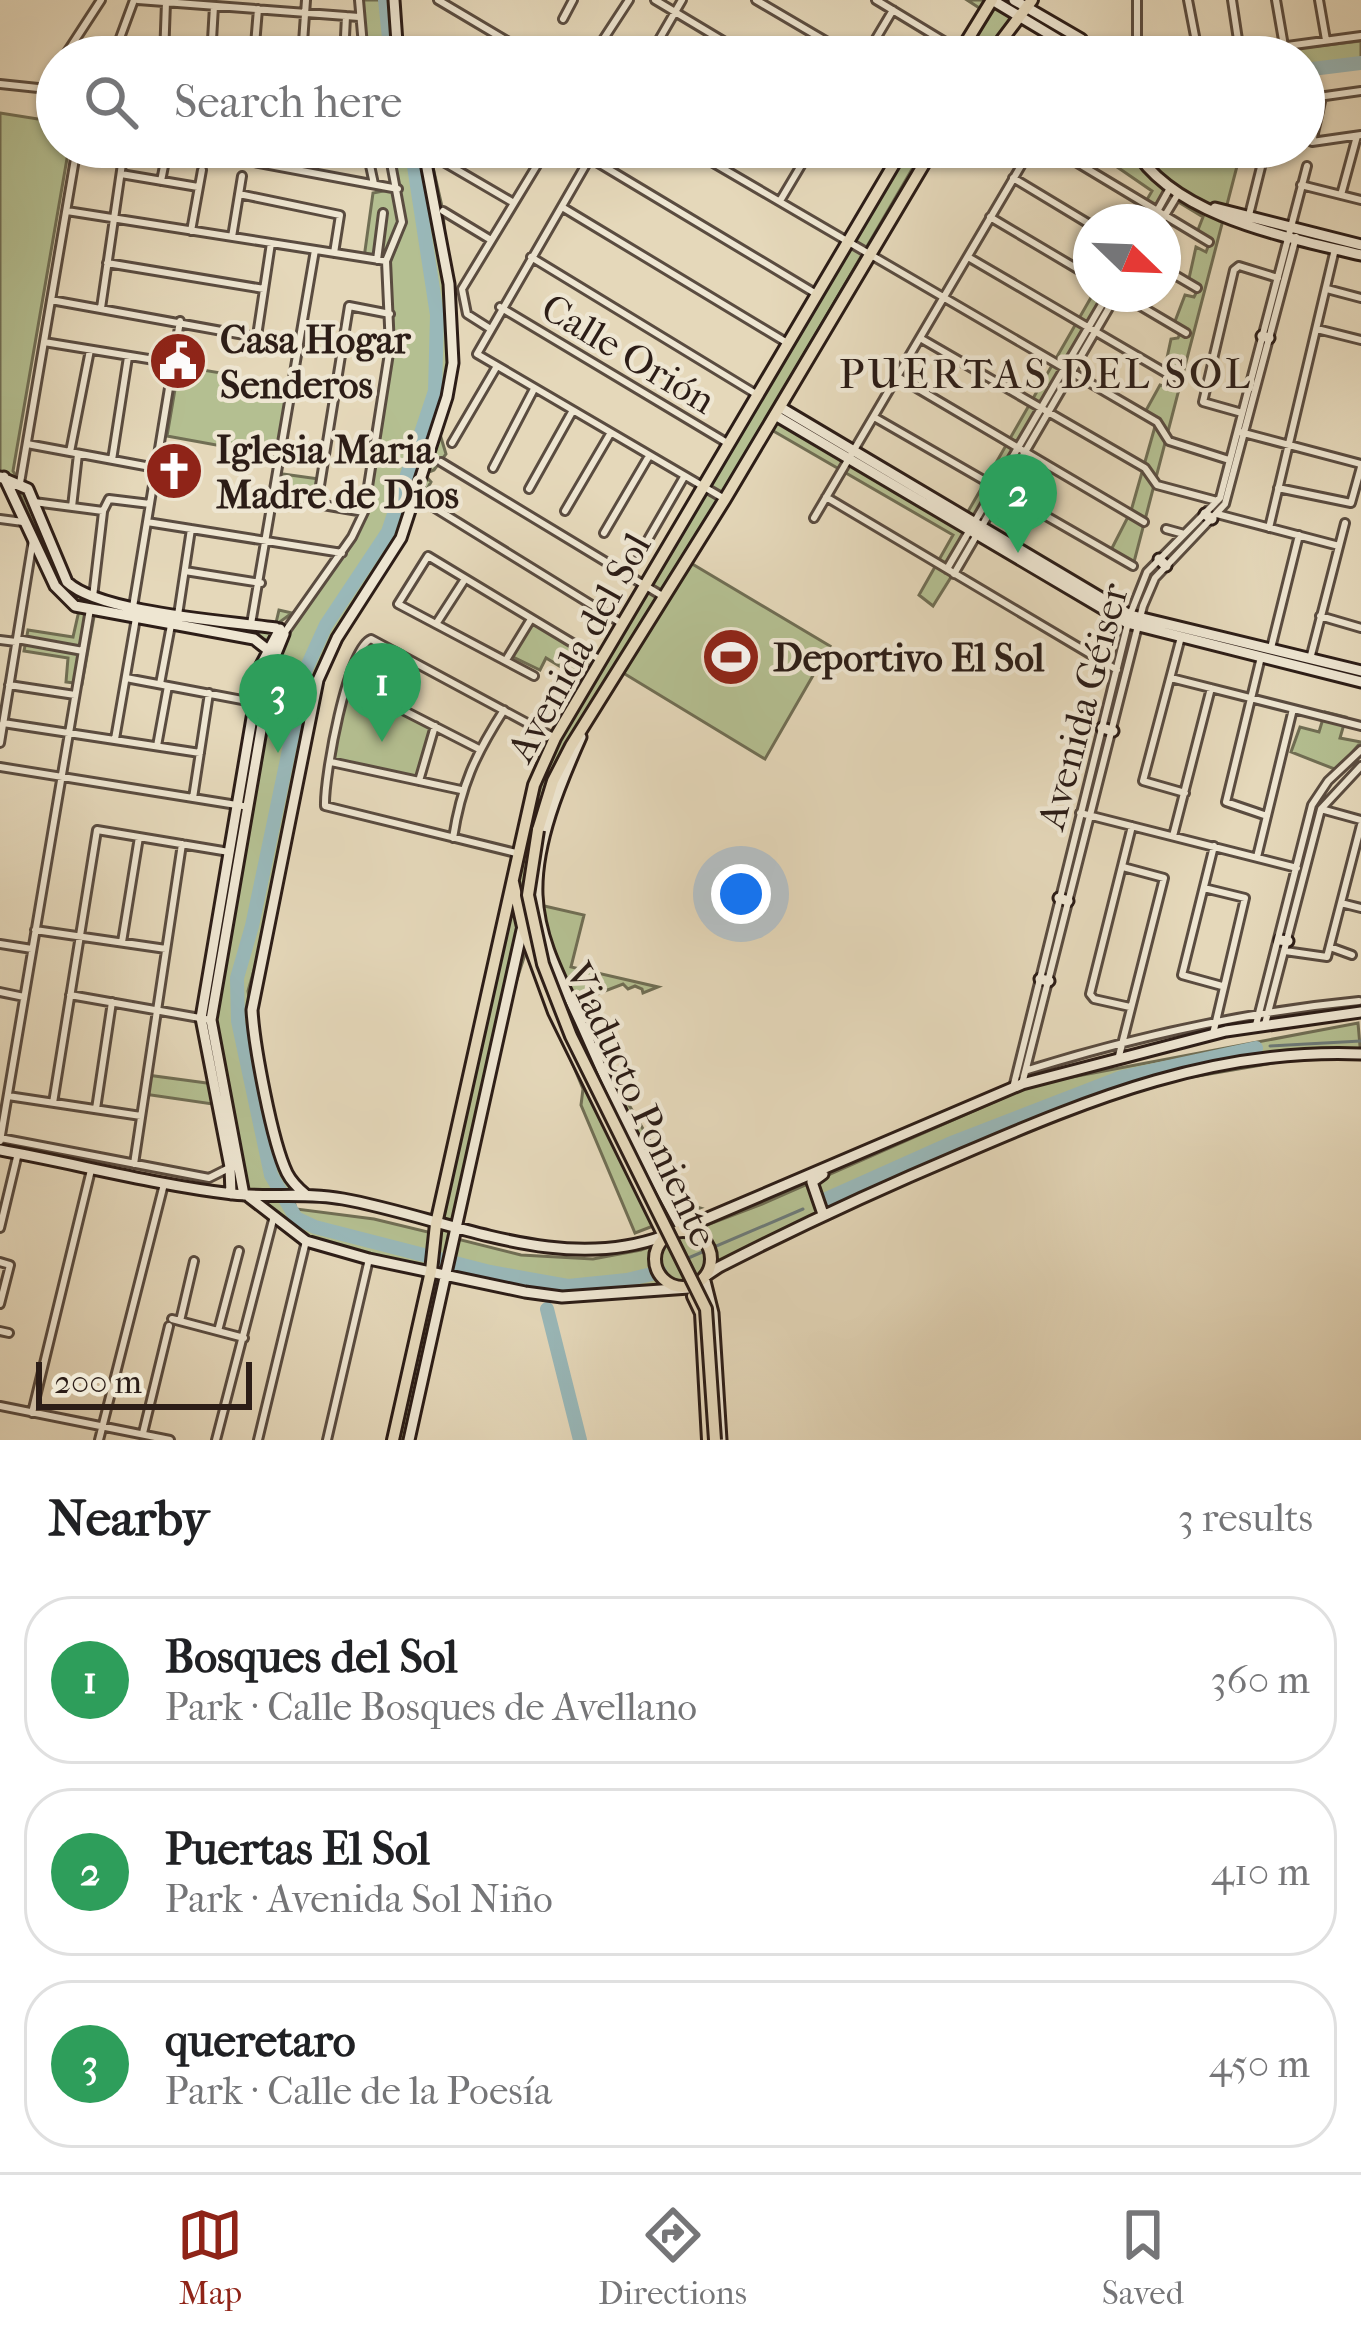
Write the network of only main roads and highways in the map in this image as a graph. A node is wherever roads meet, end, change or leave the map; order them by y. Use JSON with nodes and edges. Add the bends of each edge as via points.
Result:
{"nodes":[{"id":1,"x":394,"y":0,"type":"edge"},
{"id":2,"x":992,"y":0,"type":"edge"},
{"id":3,"x":1014,"y":0,"type":"edge"},
{"id":4,"x":1027,"y":8,"type":"edge"},
{"id":5,"x":397,"y":36,"type":"edge"},
{"id":6,"x":972,"y":36,"type":"edge"},
{"id":7,"x":1005,"y":36,"type":"edge"},
{"id":8,"x":1059,"y":36,"type":"edge"},
{"id":9,"x":1077,"y":36,"type":"edge"},
{"id":10,"x":430,"y":168,"type":"edge"},
{"id":11,"x":892,"y":168,"type":"edge"},
{"id":12,"x":922,"y":168,"type":"edge"},
{"id":13,"x":1144,"y":168,"type":"edge"},
{"id":14,"x":1293,"y":233,"type":"junction"},
{"id":15,"x":1361,"y":245,"type":"edge"},
{"id":16,"x":1361,"y":255,"type":"edge"},
{"id":17,"x":777,"y":411,"type":"junction"},
{"id":18,"x":2,"y":477,"type":"edge"},
{"id":19,"x":91,"y":603,"type":"junction"},
{"id":20,"x":174,"y":620,"type":"junction"},
{"id":21,"x":1134,"y":620,"type":"junction"},
{"id":22,"x":1228,"y":644,"type":"junction"},
{"id":23,"x":270,"y":651,"type":"junction"},
{"id":24,"x":1310,"y":664,"type":"junction"},
{"id":25,"x":1361,"y":671,"type":"edge"},
{"id":26,"x":1361,"y":682,"type":"edge"},
{"id":27,"x":587,"y":723,"type":"junction"},
{"id":28,"x":549,"y":794,"type":"joint"},
{"id":29,"x":243,"y":806,"type":"junction"},
{"id":30,"x":513,"y":880,"type":"junction"},
{"id":31,"x":523,"y":927,"type":"junction"},
{"id":32,"x":1360,"y":1007,"type":"edge"},
{"id":33,"x":206,"y":1019,"type":"junction"},
{"id":34,"x":1361,"y":1054,"type":"edge"},
{"id":35,"x":0,"y":1141,"type":"edge"},
{"id":36,"x":854,"y":1154,"type":"junction"},
{"id":37,"x":231,"y":1194,"type":"junction"},
{"id":38,"x":244,"y":1195,"type":"junction"},
{"id":39,"x":304,"y":1195,"type":"junction"},
{"id":40,"x":822,"y":1212,"type":"junction"},
{"id":41,"x":436,"y":1223,"type":"junction"},
{"id":42,"x":682,"y":1229,"type":"junction"},
{"id":43,"x":455,"y":1234,"type":"junction"},
{"id":44,"x":664,"y":1236,"type":"junction"},
{"id":45,"x":432,"y":1264,"type":"junction"},
{"id":46,"x":445,"y":1275,"type":"junction"},
{"id":47,"x":704,"y":1277,"type":"junction"},
{"id":48,"x":688,"y":1288,"type":"junction"},
{"id":49,"x":393,"y":1440,"type":"edge"},
{"id":50,"x":409,"y":1440,"type":"edge"},
{"id":51,"x":714,"y":1440,"type":"edge"}],
"edges":[{"from":1,"to":5,"type":"main road"},
{"from":2,"to":4,"type":"main road"},
{"from":2,"to":6,"type":"main road"},
{"from":3,"to":4,"type":"main road"},
{"from":4,"to":7,"type":"main road"},
{"from":4,"to":8,"type":"main road"},
{"from":4,"to":9,"type":"main road"},
{"from":10,"to":39,"type":"main road","via":[[453,363],[439,432],[401,538],[318,680],[252,1010],[280,1151]]},
{"from":11,"to":30,"type":"main road","name":"Avenida del Sol","via":[[555,738],[534,785]]},
{"from":12,"to":17,"type":"main road","name":"Avenida del Sol"},
{"from":13,"to":14,"type":"main road","via":[[1212,208]]},
{"from":14,"to":15,"type":"main road"},
{"from":14,"to":16,"type":"main road"},
{"from":17,"to":21,"type":"main road"},
{"from":17,"to":27,"type":"main road","name":"Avenida del Sol"},
{"from":18,"to":19,"type":"main road","via":[[20,483],[34,502],[67,582]]},
{"from":18,"to":19,"type":"main road","via":[[63,598]]},
{"from":19,"to":20,"type":"main road"},
{"from":20,"to":23,"type":"main road","via":[[254,639]]},
{"from":20,"to":23,"type":"main road","via":[[284,628]]},
{"from":21,"to":22,"type":"main road"},
{"from":21,"to":22,"type":"main road"},
{"from":22,"to":24,"type":"main road"},
{"from":23,"to":29,"type":"main road"},
{"from":23,"to":29,"type":"main road"},
{"from":24,"to":25,"type":"main road"},
{"from":24,"to":26,"type":"main road"},
{"from":27,"to":28,"type":"main road","name":"Avenida del Sol"},
{"from":27,"to":42,"type":"main road","name":"Avenida del Sol","via":[[551,815],[537,899],[555,969],[614,1104]]},
{"from":28,"to":51,"type":"main road","name":"Viaducto Poniente","bridge":true,"via":[[527,895],[543,964],[706,1309]]},
{"from":29,"to":33,"type":"main road"},
{"from":29,"to":33,"type":"main road"},
{"from":30,"to":31,"type":"main road"},
{"from":30,"to":41,"type":"main road","name":"Avenida del Sol"},
{"from":31,"to":43,"type":"main road"},
{"from":31,"to":44,"type":"main road","via":[[554,1012]]},
{"from":32,"to":36,"type":"main road","via":[[1262,1018],[1017,1082]]},
{"from":33,"to":37,"type":"main road"},
{"from":33,"to":38,"type":"main road"},
{"from":34,"to":40,"type":"main road","via":[[1160,1078],[1065,1108]]},
{"from":35,"to":37,"type":"main road","via":[[18,1153]]},
{"from":36,"to":40,"type":"main road","via":[[815,1178]]},
{"from":36,"to":42,"type":"main road"},
{"from":37,"to":38,"type":"main road"},
{"from":38,"to":39,"type":"main road"},
{"from":38,"to":45,"type":"main road","via":[[306,1241],[369,1259]]},
{"from":39,"to":41,"type":"main road"},
{"from":40,"to":47,"type":"main road"},
{"from":41,"to":43,"type":"main road"},
{"from":41,"to":45,"type":"main road","name":"Avenida del Sol"},
{"from":42,"to":44,"type":"main road"},
{"from":42,"to":47,"type":"main road","via":[[709,1250]]},
{"from":43,"to":44,"type":"main road","via":[[575,1251]]},
{"from":43,"to":46,"type":"main road"},
{"from":44,"to":48,"type":"main road","via":[[655,1256],[663,1281]]},
{"from":45,"to":46,"type":"main road"},
{"from":45,"to":49,"type":"main road","name":"Avenida del Sol"},
{"from":46,"to":48,"type":"main road","via":[[562,1297]]},
{"from":46,"to":50,"type":"main road"},
{"from":47,"to":48,"type":"main road"},
{"from":47,"to":51,"type":"main road","via":[[713,1312]]},
{"from":48,"to":51,"type":"main road","via":[[701,1313]]}]}
